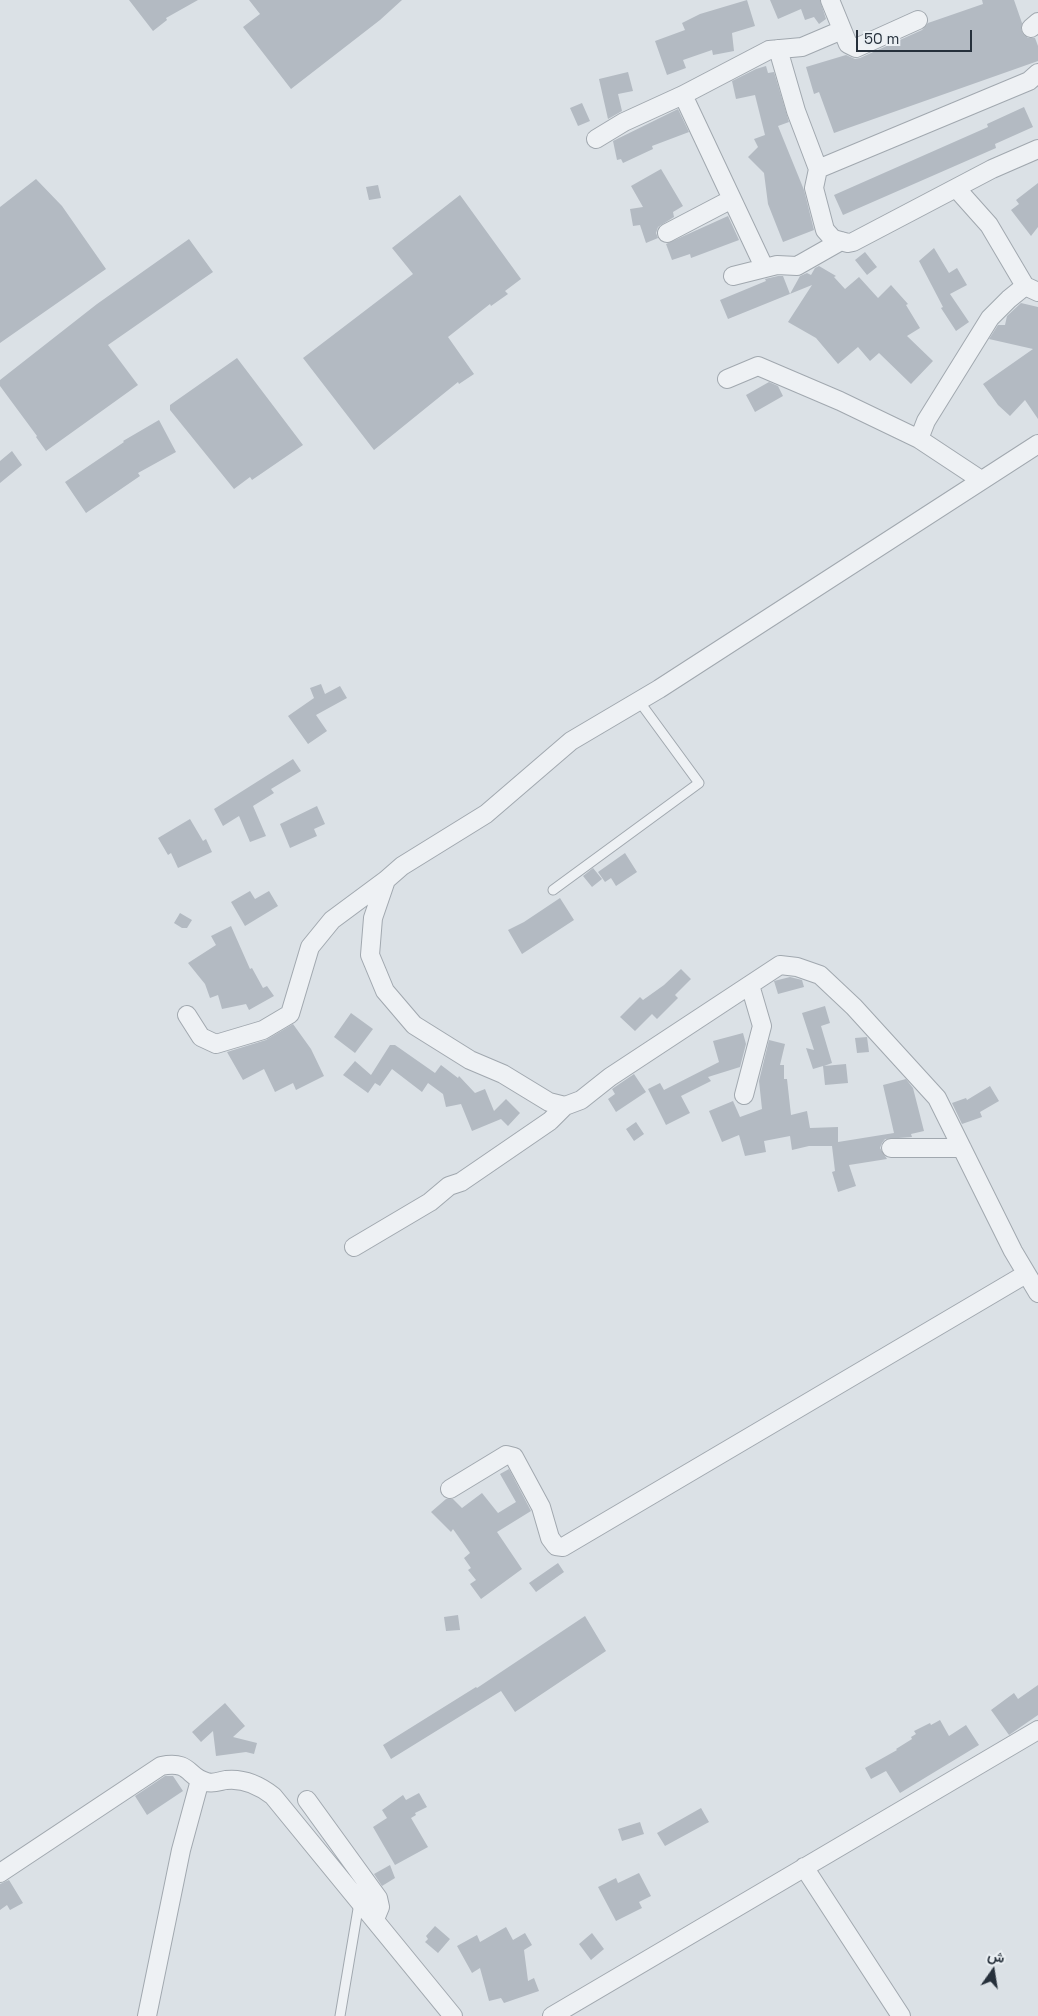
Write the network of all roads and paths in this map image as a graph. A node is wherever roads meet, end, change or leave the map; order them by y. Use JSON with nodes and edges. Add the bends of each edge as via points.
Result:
{"nodes":[{"id":1,"x":830,"y":0,"type":"edge"},
{"id":2,"x":918,"y":20,"type":"dead end"},
{"id":3,"x":842,"y":30,"type":"junction"},
{"id":4,"x":778,"y":49,"type":"junction"},
{"id":5,"x":1038,"y":73,"type":"edge"},
{"id":6,"x":683,"y":95,"type":"junction"},
{"id":7,"x":596,"y":139,"type":"dead end"},
{"id":8,"x":1038,"y":149,"type":"edge"},
{"id":9,"x":818,"y":169,"type":"junction"},
{"id":10,"x":956,"y":188,"type":"junction"},
{"id":11,"x":732,"y":199,"type":"junction"},
{"id":12,"x":667,"y":233,"type":"dead end"},
{"id":13,"x":841,"y":241,"type":"junction"},
{"id":14,"x":764,"y":267,"type":"junction"},
{"id":15,"x":733,"y":276,"type":"dead end"},
{"id":16,"x":1031,"y":289,"type":"edge"},
{"id":17,"x":727,"y":378,"type":"dead end"},
{"id":18,"x":918,"y":438,"type":"junction"},
{"id":19,"x":1038,"y":444,"type":"edge"},
{"id":20,"x":981,"y":480,"type":"junction"},
{"id":21,"x":638,"y":701,"type":"junction"},
{"id":22,"x":386,"y":880,"type":"junction"},
{"id":23,"x":553,"y":890,"type":"dead end"},
{"id":24,"x":750,"y":986,"type":"junction"},
{"id":25,"x":187,"y":1015,"type":"dead end"},
{"id":26,"x":744,"y":1095,"type":"dead end"},
{"id":27,"x":565,"y":1106,"type":"junction"},
{"id":28,"x":891,"y":1148,"type":"dead end"},
{"id":29,"x":962,"y":1148,"type":"junction"},
{"id":30,"x":354,"y":1247,"type":"dead end"},
{"id":31,"x":1026,"y":1274,"type":"junction"},
{"id":32,"x":1038,"y":1294,"type":"edge"},
{"id":33,"x":450,"y":1489,"type":"dead end"},
{"id":34,"x":1038,"y":1730,"type":"edge"},
{"id":35,"x":200,"y":1780,"type":"junction"},
{"id":36,"x":307,"y":1800,"type":"dead end"},
{"id":37,"x":804,"y":1868,"type":"junction"},
{"id":38,"x":0,"y":1873,"type":"edge"},
{"id":39,"x":359,"y":1900,"type":"junction"},
{"id":40,"x":375,"y":1919,"type":"junction"},
{"id":41,"x":147,"y":2016,"type":"edge"},
{"id":42,"x":340,"y":2016,"type":"edge"},
{"id":43,"x":453,"y":2016,"type":"edge"},
{"id":44,"x":552,"y":2016,"type":"edge"},
{"id":45,"x":901,"y":2016,"type":"edge"}],
"edges":[{"from":1,"to":3,"type":"street"},
{"from":2,"to":3,"type":"street","via":[[859,48],[850,46]]},
{"from":3,"to":4,"type":"street","via":[[802,48]]},
{"from":4,"to":6,"type":"street","via":[[770,50]]},
{"from":4,"to":9,"type":"street","via":[[796,112]]},
{"from":5,"to":9,"type":"street","via":[[1029,81]]},
{"from":6,"to":7,"type":"street","via":[[624,122]]},
{"from":6,"to":11,"type":"street"},
{"from":8,"to":10,"type":"street"},
{"from":9,"to":13,"type":"street","via":[[814,188],[825,230]]},
{"from":10,"to":13,"type":"street","via":[[853,242]]},
{"from":10,"to":16,"type":"street","via":[[989,225]]},
{"from":11,"to":12,"type":"street"},
{"from":11,"to":14,"type":"street"},
{"from":13,"to":14,"type":"street","via":[[797,266]]},
{"from":14,"to":15,"type":"street"},
{"from":16,"to":18,"type":"street","via":[[1008,298],[990,318]]},
{"from":17,"to":18,"type":"street","via":[[758,366]]},
{"from":18,"to":20,"type":"street"},
{"from":19,"to":20,"type":"street"},
{"from":20,"to":21,"type":"street"},
{"from":21,"to":22,"type":"street","via":[[571,742],[486,814],[402,866]]},
{"from":21,"to":23,"type":"lane","via":[[699,783]]},
{"from":22,"to":25,"type":"street","via":[[332,920],[310,947],[290,1014],[263,1030],[216,1044],[201,1037]]},
{"from":22,"to":27,"type":"street","via":[[374,918],[370,955],[384,991],[414,1025],[470,1060],[503,1074],[549,1102]]},
{"from":24,"to":26,"type":"street","via":[[762,1026]]},
{"from":24,"to":27,"type":"street","via":[[610,1077],[581,1100]]},
{"from":24,"to":29,"type":"street","via":[[780,965],[820,975],[854,1007],[937,1098]]},
{"from":27,"to":30,"type":"street","via":[[550,1121],[461,1182],[449,1186],[430,1202]]},
{"from":28,"to":29,"type":"street"},
{"from":29,"to":31,"type":"street"},
{"from":31,"to":32,"type":"street"},
{"from":31,"to":33,"type":"street","via":[[564,1547],[556,1546],[550,1538],[541,1507],[514,1457],[506,1455]]},
{"from":34,"to":37,"type":"street"},
{"from":35,"to":38,"type":"street","via":[[178,1765],[154,1769]]},
{"from":35,"to":39,"type":"street","via":[[211,1783],[227,1780],[247,1782],[265,1790]]},
{"from":35,"to":41,"type":"street","via":[[180,1850]]},
{"from":36,"to":40,"type":"street","via":[[378,1898],[380,1907]]},
{"from":37,"to":44,"type":"street"},
{"from":37,"to":45,"type":"street"},
{"from":39,"to":40,"type":"street"},
{"from":39,"to":42,"type":"lane"},
{"from":40,"to":43,"type":"street"}]}
